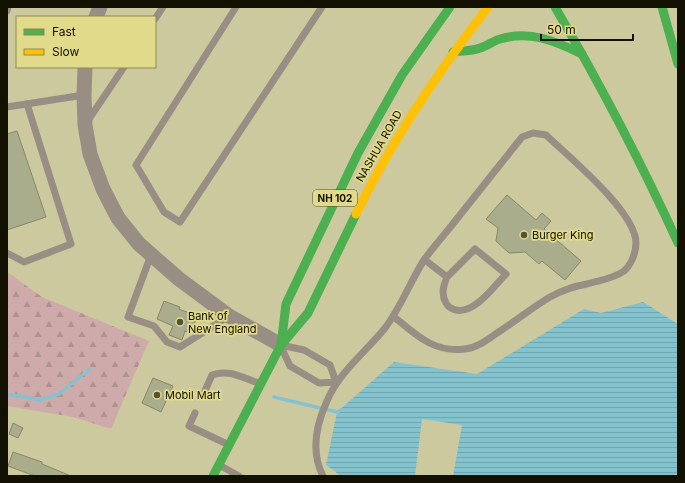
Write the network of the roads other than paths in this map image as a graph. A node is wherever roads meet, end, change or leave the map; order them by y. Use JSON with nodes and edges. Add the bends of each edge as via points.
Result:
{"nodes":[{"id":1,"x":8,"y":7,"type":"edge"},
{"id":2,"x":163,"y":7,"type":"edge"},
{"id":3,"x":236,"y":7,"type":"edge"},
{"id":4,"x":322,"y":7,"type":"edge"},
{"id":5,"x":450,"y":7,"type":"edge"},
{"id":6,"x":488,"y":7,"type":"edge"},
{"id":7,"x":555,"y":7,"type":"edge"},
{"id":8,"x":662,"y":7,"type":"edge"},
{"id":9,"x":7,"y":11,"type":"edge"},
{"id":10,"x":156,"y":18,"type":"edge"},
{"id":11,"x":453,"y":52,"type":"junction"},
{"id":12,"x":582,"y":54,"type":"junction"},
{"id":13,"x":678,"y":64,"type":"edge"},
{"id":14,"x":85,"y":68,"type":"edge"},
{"id":15,"x":123,"y":68,"type":"edge"},
{"id":16,"x":84,"y":95,"type":"junction"},
{"id":17,"x":26,"y":104,"type":"junction"},
{"id":18,"x":7,"y":107,"type":"edge"},
{"id":19,"x":86,"y":125,"type":"junction"},
{"id":20,"x":678,"y":243,"type":"edge"},
{"id":21,"x":7,"y":253,"type":"edge"},
{"id":22,"x":151,"y":255,"type":"junction"},
{"id":23,"x":425,"y":260,"type":"junction"},
{"id":24,"x":447,"y":277,"type":"junction"},
{"id":25,"x":229,"y":316,"type":"junction"},
{"id":26,"x":393,"y":316,"type":"junction"},
{"id":27,"x":281,"y":345,"type":"junction"},
{"id":28,"x":336,"y":382,"type":"junction"},
{"id":29,"x":261,"y":384,"type":"junction"},
{"id":30,"x":204,"y":393,"type":"dead end"},
{"id":31,"x":195,"y":413,"type":"dead end"},
{"id":32,"x":229,"y":445,"type":"junction"},
{"id":33,"x":219,"y":465,"type":"junction"},
{"id":34,"x":213,"y":476,"type":"edge"},
{"id":35,"x":239,"y":476,"type":"edge"},
{"id":36,"x":322,"y":476,"type":"edge"}],
"edges":[{"from":1,"to":9,"type":"lane"},
{"from":2,"to":10,"type":"lane"},
{"from":3,"to":4,"type":"lane","via":[[136,165],[164,212],[180,222]]},
{"from":5,"to":27,"type":"main road","name":"NASHUA ROAD","number":"NH 102","via":[[402,75],[358,152],[286,304]]},
{"from":6,"to":11,"type":"main road","name":"NASHUA ROAD","number":"NH 102"},
{"from":7,"to":12,"type":"main road"},
{"from":8,"to":13,"type":"main road"},
{"from":11,"to":12,"type":"main road","via":[[480,48],[498,39],[526,35],[551,40]]},
{"from":11,"to":27,"type":"main road","name":"NASHUA ROAD","number":"NH 102","via":[[378,170],[308,313]]},
{"from":12,"to":20,"type":"main road","via":[[639,159]]},
{"from":14,"to":16,"type":"street"},
{"from":15,"to":19,"type":"lane"},
{"from":16,"to":17,"type":"lane"},
{"from":16,"to":19,"type":"street"},
{"from":17,"to":18,"type":"lane"},
{"from":17,"to":21,"type":"lane","via":[[71,244],[24,262]]},
{"from":19,"to":22,"type":"street","via":[[90,154],[118,218]]},
{"from":22,"to":25,"type":"street"},
{"from":22,"to":25,"type":"lane","via":[[128,316],[154,326],[167,342],[180,347]]},
{"from":23,"to":24,"type":"lane"},
{"from":23,"to":26,"type":"lane"},
{"from":23,"to":26,"type":"lane","via":[[522,137],[533,133],[546,135],[606,193],[630,223],[636,244],[631,262],[619,274],[551,297],[482,343],[467,349],[442,349],[416,334]]},
{"from":24,"to":24,"type":"lane","via":[[442,287],[443,298],[447,306],[463,311],[473,307],[506,274],[476,248]]},
{"from":25,"to":27,"type":"street"},
{"from":26,"to":28,"type":"lane"},
{"from":27,"to":28,"type":"lane","via":[[304,350],[330,365]]},
{"from":27,"to":28,"type":"lane","via":[[290,366],[319,383]]},
{"from":27,"to":29,"type":"main road","name":"NASHUA ROAD","number":"NH 102"},
{"from":28,"to":36,"type":"lane","via":[[319,420],[315,437],[315,453]]},
{"from":29,"to":30,"type":"lane","via":[[229,372],[220,372],[212,375]]},
{"from":29,"to":32,"type":"main road","name":"NASHUA ROAD","number":"NH 102"},
{"from":31,"to":32,"type":"lane","via":[[189,426]]},
{"from":32,"to":33,"type":"main road","name":"NASHUA ROAD","number":"NH 102"},
{"from":33,"to":34,"type":"main road","name":"NASHUA ROAD","number":"NH 102"},
{"from":33,"to":35,"type":"lane"}]}
